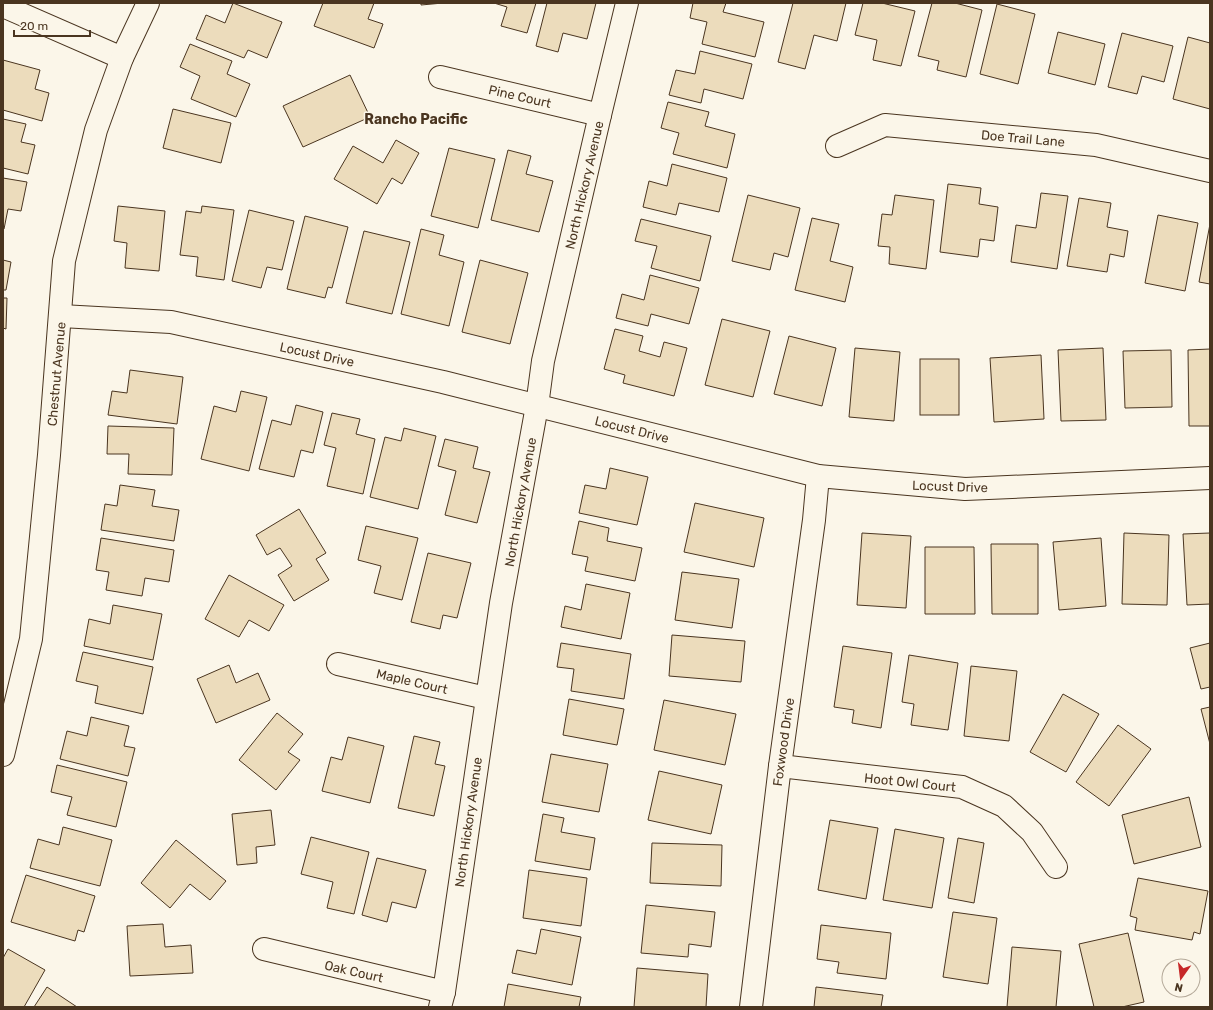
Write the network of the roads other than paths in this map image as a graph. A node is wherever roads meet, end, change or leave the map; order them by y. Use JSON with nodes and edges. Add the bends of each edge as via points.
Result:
{"nodes":[{"id":1,"x":148,"y":3,"type":"edge"},
{"id":2,"x":627,"y":3,"type":"edge"},
{"id":3,"x":3,"y":6,"type":"edge"},
{"id":4,"x":122,"y":58,"type":"junction"},
{"id":5,"x":440,"y":77,"type":"dead end"},
{"id":6,"x":600,"y":115,"type":"junction"},
{"id":7,"x":837,"y":146,"type":"dead end"},
{"id":8,"x":1210,"y":171,"type":"edge"},
{"id":9,"x":61,"y":316,"type":"junction"},
{"id":10,"x":537,"y":406,"type":"junction"},
{"id":11,"x":818,"y":476,"type":"junction"},
{"id":12,"x":1210,"y":478,"type":"edge"},
{"id":13,"x":338,"y":664,"type":"dead end"},
{"id":14,"x":486,"y":698,"type":"junction"},
{"id":15,"x":3,"y":755,"type":"edge"},
{"id":16,"x":780,"y":766,"type":"junction"},
{"id":17,"x":1056,"y":867,"type":"dead end"},
{"id":18,"x":264,"y":949,"type":"dead end"},
{"id":19,"x":442,"y":1000,"type":"edge"},
{"id":20,"x":752,"y":1007,"type":"edge"}],
"edges":[{"from":1,"to":4,"type":"street","name":"Chestnut Avenue"},
{"from":2,"to":6,"type":"street","name":"North Hickory Avenue"},
{"from":3,"to":4,"type":"street"},
{"from":4,"to":9,"type":"street","name":"Chestnut Avenue","via":[[96,130],[64,261]]},
{"from":5,"to":6,"type":"street","name":"Pine Court"},
{"from":6,"to":10,"type":"street","name":"North Hickory Avenue","via":[[544,361]]},
{"from":7,"to":8,"type":"street","name":"Doe Trail Lane","via":[[885,125],[1096,145]]},
{"from":9,"to":10,"type":"street","name":"Locust Drive","via":[[171,322],[443,382]]},
{"from":9,"to":15,"type":"street","name":"Chestnut Avenue","via":[[31,639]]},
{"from":10,"to":11,"type":"street","name":"Locust Drive"},
{"from":10,"to":14,"type":"street","name":"North Hickory Avenue"},
{"from":11,"to":12,"type":"street","name":"Locust Drive","via":[[964,489]]},
{"from":11,"to":16,"type":"street","name":"Foxwood Drive"},
{"from":13,"to":14,"type":"street","name":"Maple Court"},
{"from":14,"to":19,"type":"street","name":"North Hickory Avenue"},
{"from":16,"to":17,"type":"street","name":"Hoot Owl Court","via":[[962,787],[1004,806],[1032,832]]},
{"from":16,"to":20,"type":"street","name":"Foxwood Drive"},
{"from":18,"to":19,"type":"street","name":"Oak Court"}]}
